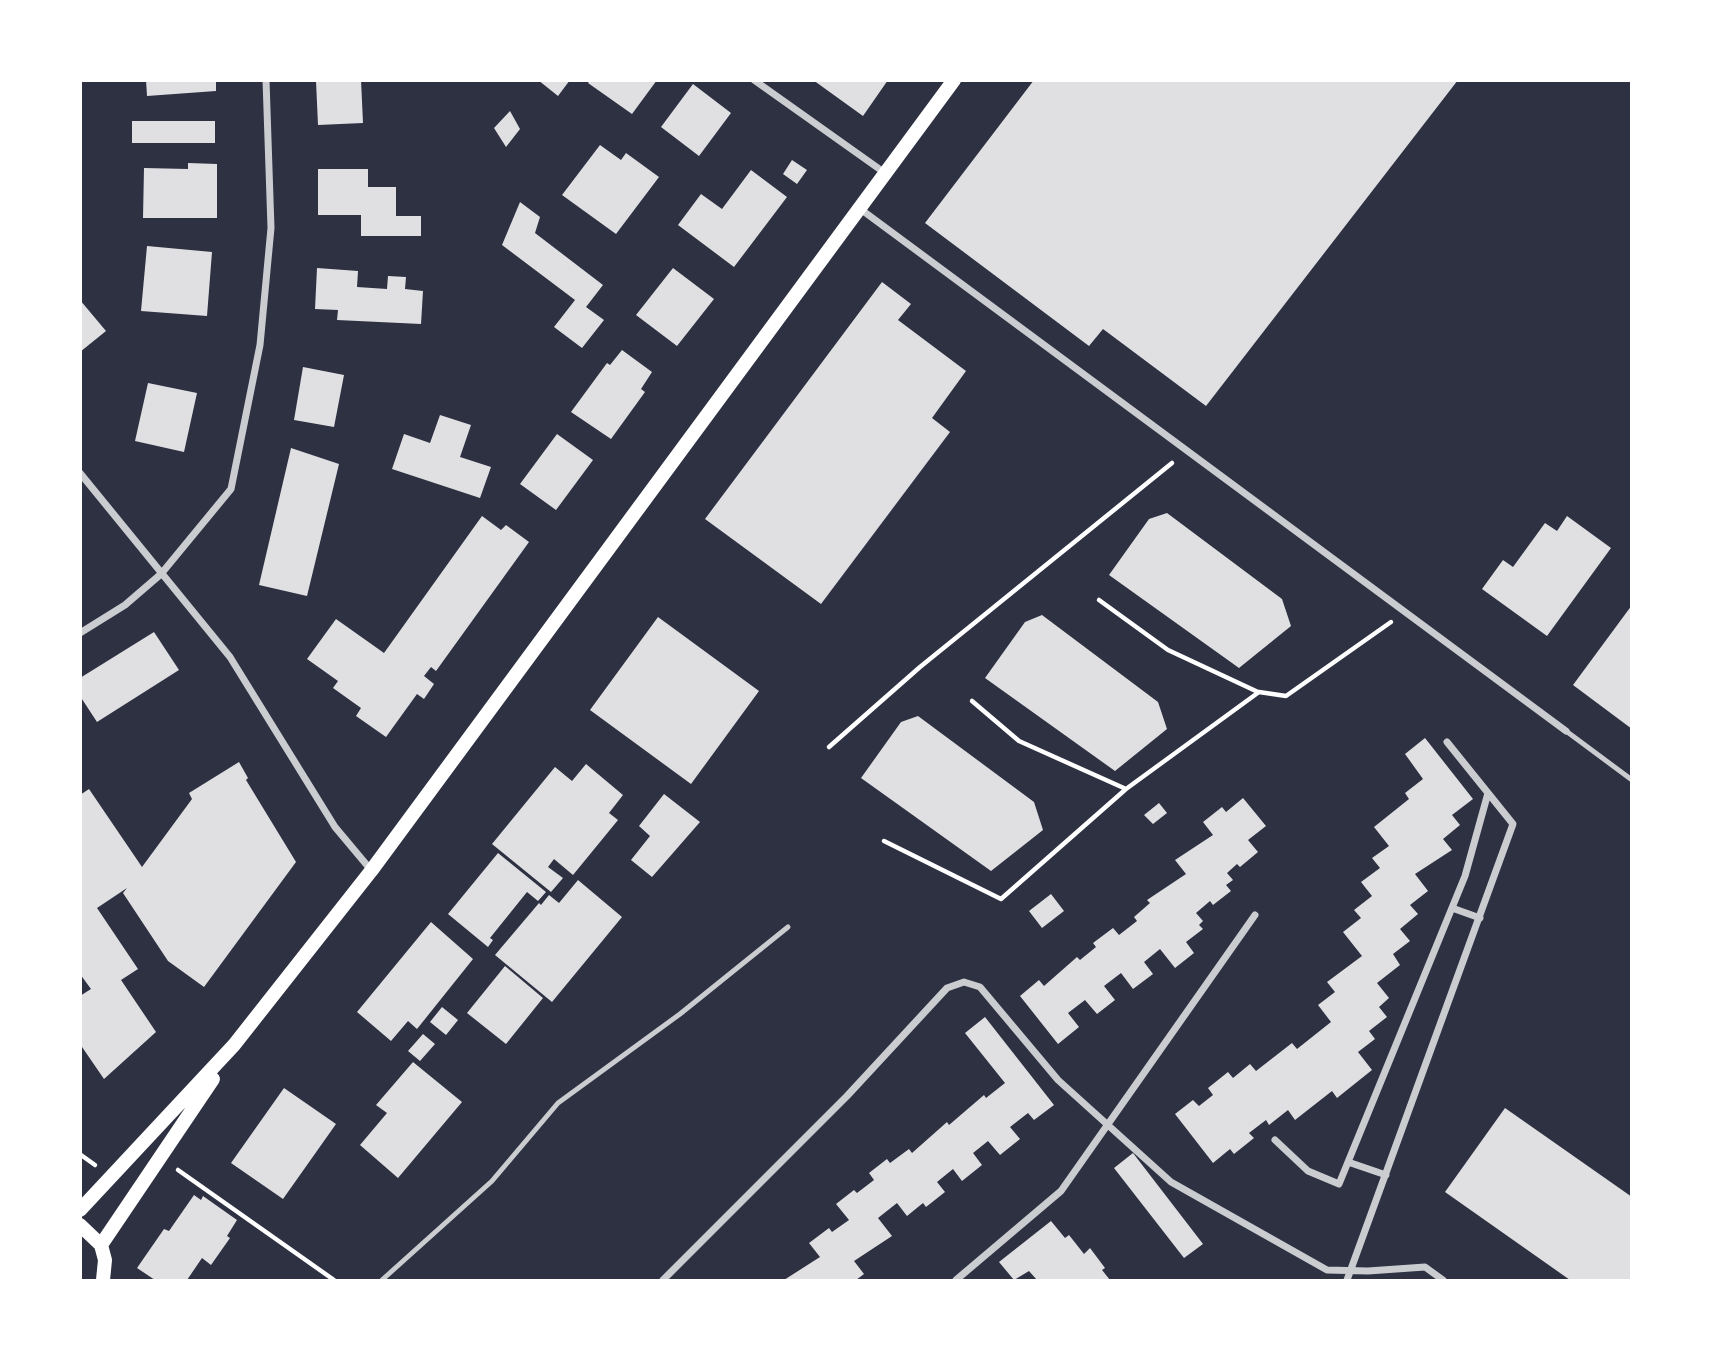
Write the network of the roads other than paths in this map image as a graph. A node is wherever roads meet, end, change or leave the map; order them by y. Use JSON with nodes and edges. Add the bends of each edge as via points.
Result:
{"nodes":[{"id":1,"x":266,"y":80,"type":"edge"},
{"id":2,"x":754,"y":80,"type":"edge"},
{"id":3,"x":954,"y":80,"type":"edge"},
{"id":4,"x":885,"y":173,"type":"junction"},
{"id":5,"x":859,"y":207,"type":"junction"},
{"id":6,"x":80,"y":473,"type":"edge"},
{"id":7,"x":161,"y":574,"type":"junction"},
{"id":8,"x":80,"y":633,"type":"edge"},
{"id":9,"x":1566,"y":731,"type":"joint"},
{"id":10,"x":1447,"y":743,"type":"dead end"},
{"id":11,"x":1632,"y":780,"type":"edge"},
{"id":12,"x":1488,"y":793,"type":"junction"},
{"id":13,"x":371,"y":871,"type":"junction"},
{"id":14,"x":1452,"y":908,"type":"junction"},
{"id":15,"x":1255,"y":915,"type":"dead end"},
{"id":16,"x":1479,"y":918,"type":"junction"},
{"id":17,"x":788,"y":927,"type":"dead end"},
{"id":18,"x":234,"y":1045,"type":"junction"},
{"id":19,"x":1109,"y":1126,"type":"junction"},
{"id":20,"x":1275,"y":1140,"type":"dead end"},
{"id":21,"x":1348,"y":1162,"type":"junction"},
{"id":22,"x":1386,"y":1175,"type":"junction"},
{"id":23,"x":80,"y":1210,"type":"edge"},
{"id":24,"x":80,"y":1225,"type":"edge"},
{"id":25,"x":101,"y":1245,"type":"junction"},
{"id":26,"x":1351,"y":1271,"type":"junction"},
{"id":27,"x":103,"y":1280,"type":"edge"},
{"id":28,"x":382,"y":1280,"type":"edge"},
{"id":29,"x":663,"y":1280,"type":"edge"},
{"id":30,"x":956,"y":1280,"type":"edge"},
{"id":31,"x":1347,"y":1280,"type":"edge"},
{"id":32,"x":1443,"y":1280,"type":"edge"}],
"edges":[{"from":1,"to":7,"type":"street","via":[[271,228],[260,345],[231,489]]},
{"from":2,"to":4,"type":"street"},
{"from":3,"to":4,"type":"main road"},
{"from":4,"to":5,"type":"main road"},
{"from":5,"to":9,"type":"street"},
{"from":5,"to":13,"type":"main road"},
{"from":6,"to":7,"type":"street"},
{"from":7,"to":8,"type":"street","via":[[125,605]]},
{"from":7,"to":13,"type":"street","via":[[230,657],[335,827]]},
{"from":9,"to":11,"type":"lane"},
{"from":10,"to":12,"type":"street"},
{"from":12,"to":14,"type":"street"},
{"from":12,"to":16,"type":"street","via":[[1513,824]]},
{"from":13,"to":18,"type":"main road"},
{"from":14,"to":16,"type":"street"},
{"from":14,"to":21,"type":"street"},
{"from":15,"to":19,"type":"street"},
{"from":16,"to":22,"type":"street"},
{"from":17,"to":28,"type":"lane","via":[[558,1103],[492,1181]]},
{"from":18,"to":23,"type":"main road"},
{"from":18,"to":25,"type":"main road"},
{"from":19,"to":26,"type":"street","via":[[1171,1182],[1327,1270]]},
{"from":19,"to":29,"type":"street","via":[[1058,1080],[979,987],[964,982],[947,988],[847,1096]]},
{"from":19,"to":30,"type":"street","via":[[1061,1191]]},
{"from":20,"to":21,"type":"street","via":[[1308,1171],[1339,1184]]},
{"from":21,"to":22,"type":"street"},
{"from":22,"to":26,"type":"street"},
{"from":24,"to":25,"type":"main road"},
{"from":25,"to":27,"type":"main road"},
{"from":26,"to":31,"type":"street"},
{"from":26,"to":32,"type":"street","via":[[1425,1267]]}]}
